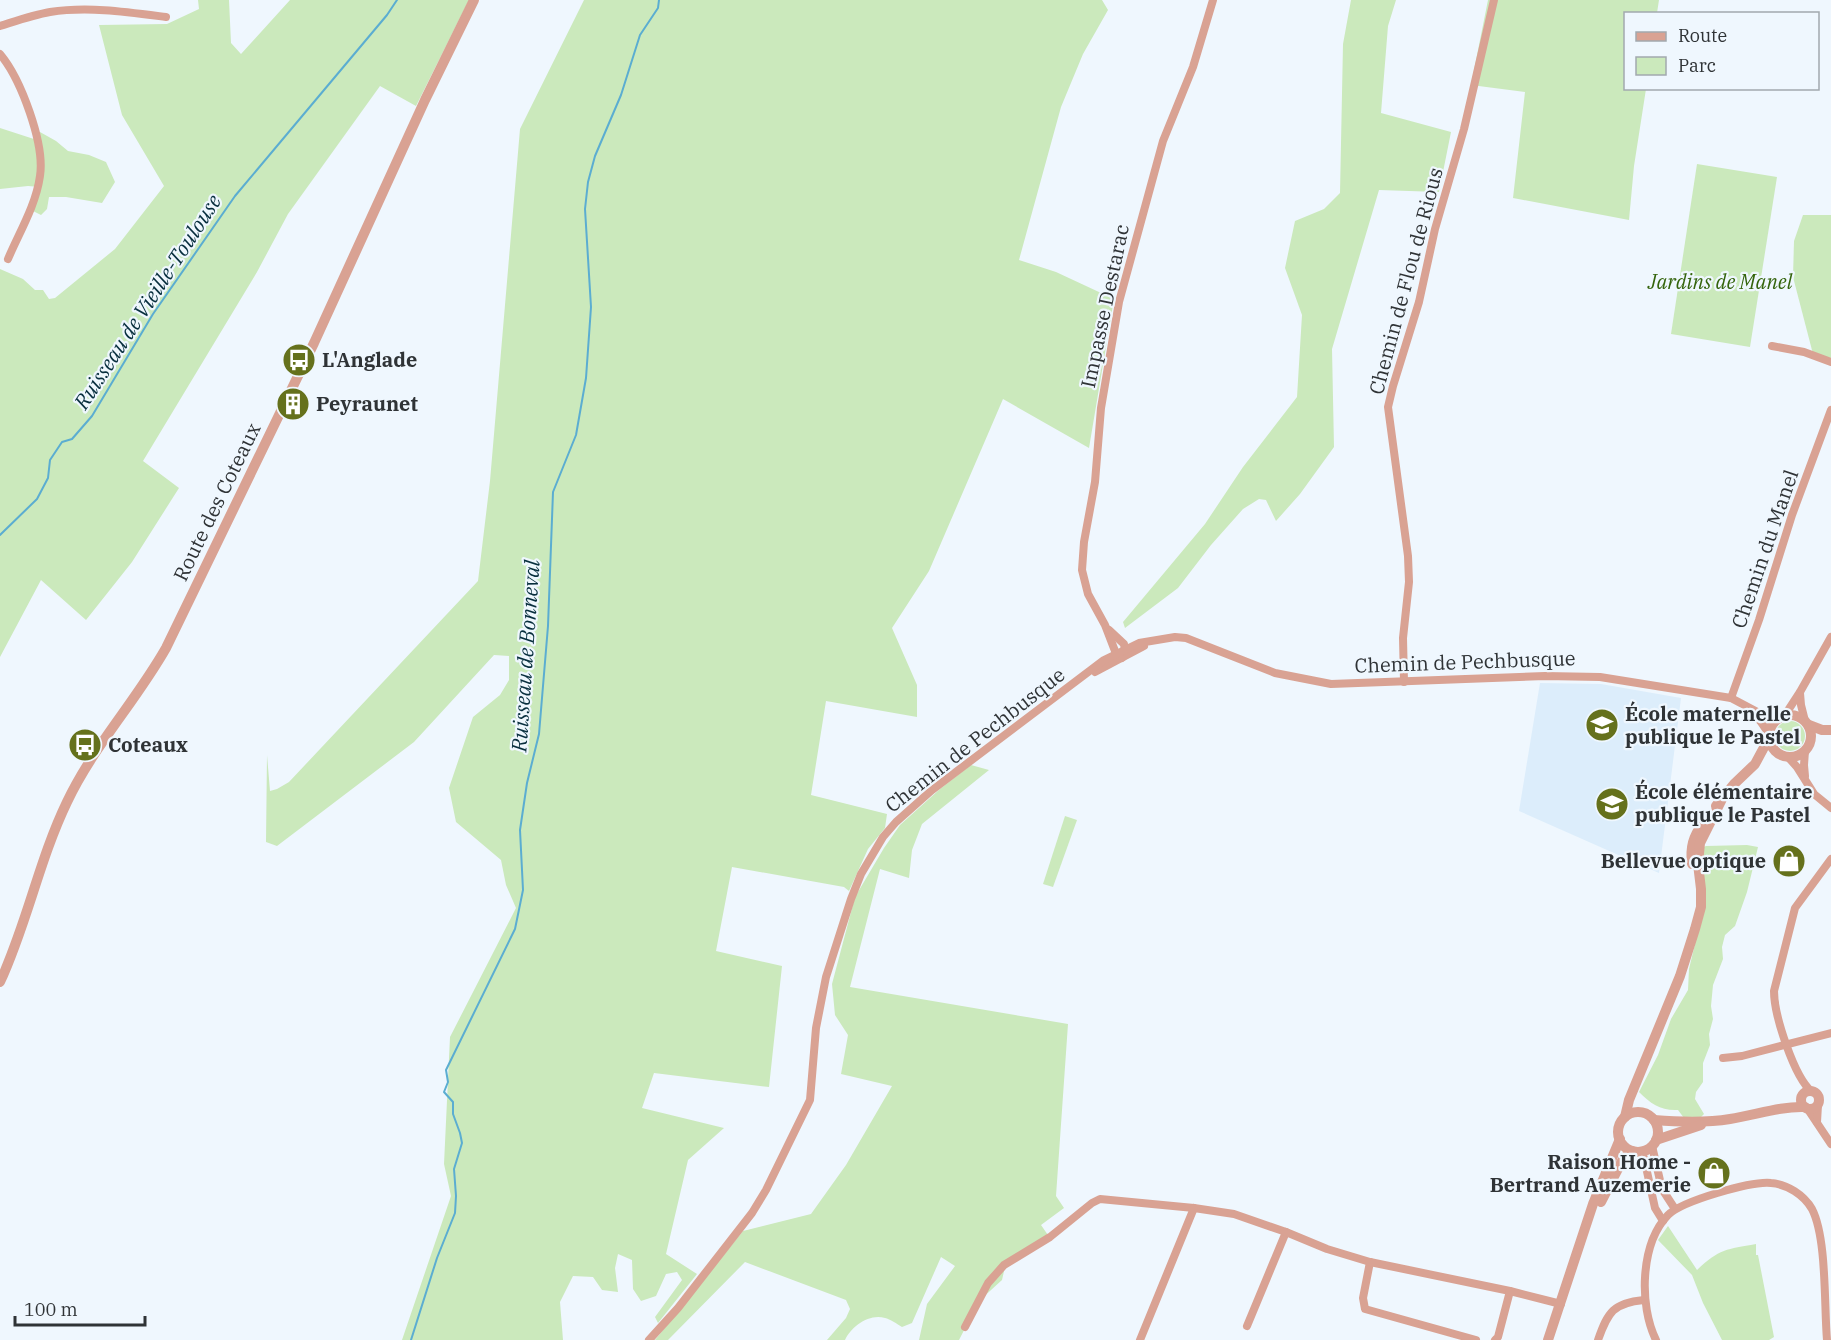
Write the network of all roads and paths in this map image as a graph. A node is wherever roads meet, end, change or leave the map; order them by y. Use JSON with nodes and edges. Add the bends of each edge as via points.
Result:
{"nodes":[{"id":1,"x":474,"y":0,"type":"edge"},
{"id":2,"x":1214,"y":0,"type":"edge"},
{"id":3,"x":1494,"y":0,"type":"edge"},
{"id":4,"x":166,"y":17,"type":"dead end"},
{"id":5,"x":0,"y":26,"type":"edge"},
{"id":6,"x":0,"y":54,"type":"edge"},
{"id":7,"x":8,"y":259,"type":"dead end"},
{"id":8,"x":1772,"y":346,"type":"dead end"},
{"id":9,"x":1831,"y":362,"type":"edge"},
{"id":10,"x":1831,"y":410,"type":"edge"},
{"id":11,"x":1105,"y":625,"type":"junction"},
{"id":12,"x":1831,"y":637,"type":"edge"},
{"id":13,"x":1153,"y":641,"type":"junction"},
{"id":14,"x":1126,"y":648,"type":"junction"},
{"id":15,"x":1119,"y":656,"type":"junction"},
{"id":16,"x":1404,"y":682,"type":"junction"},
{"id":17,"x":1800,"y":692,"type":"junction"},
{"id":18,"x":1731,"y":698,"type":"junction"},
{"id":19,"x":1747,"y":708,"type":"junction"},
{"id":20,"x":1782,"y":716,"type":"junction"},
{"id":21,"x":1807,"y":723,"type":"junction"},
{"id":22,"x":1831,"y":730,"type":"edge"},
{"id":23,"x":1831,"y":735,"type":"edge"},
{"id":24,"x":1769,"y":736,"type":"junction"},
{"id":25,"x":1808,"y":747,"type":"junction"},
{"id":26,"x":1785,"y":756,"type":"junction"},
{"id":27,"x":1755,"y":764,"type":"junction"},
{"id":28,"x":1806,"y":782,"type":"junction"},
{"id":29,"x":1831,"y":808,"type":"edge"},
{"id":30,"x":1831,"y":859,"type":"edge"},
{"id":31,"x":0,"y":982,"type":"edge"},
{"id":32,"x":1831,"y":1033,"type":"edge"},
{"id":33,"x":1786,"y":1044,"type":"junction"},
{"id":34,"x":1723,"y":1058,"type":"dead end"},
{"id":35,"x":1633,"y":1089,"type":"junction"},
{"id":36,"x":1831,"y":1095,"type":"edge"},
{"id":37,"x":1810,"y":1100,"type":"junction"},
{"id":38,"x":1643,"y":1112,"type":"junction"},
{"id":39,"x":1625,"y":1117,"type":"junction"},
{"id":40,"x":1654,"y":1120,"type":"junction"},
{"id":41,"x":1707,"y":1122,"type":"junction"},
{"id":42,"x":1620,"y":1139,"type":"junction"},
{"id":43,"x":1654,"y":1143,"type":"junction"},
{"id":44,"x":1831,"y":1144,"type":"edge"},
{"id":45,"x":1637,"y":1151,"type":"junction"},
{"id":46,"x":1194,"y":1208,"type":"junction"},
{"id":47,"x":1675,"y":1209,"type":"junction"},
{"id":48,"x":1663,"y":1221,"type":"junction"},
{"id":49,"x":1286,"y":1232,"type":"junction"},
{"id":50,"x":1586,"y":1232,"type":"junction"},
{"id":51,"x":1370,"y":1262,"type":"junction"},
{"id":52,"x":1510,"y":1291,"type":"junction"},
{"id":53,"x":1644,"y":1300,"type":"junction"},
{"id":54,"x":1561,"y":1304,"type":"junction"},
{"id":55,"x":1247,"y":1326,"type":"dead end"},
{"id":56,"x":965,"y":1328,"type":"dead end"},
{"id":57,"x":649,"y":1340,"type":"edge"},
{"id":58,"x":1140,"y":1340,"type":"edge"},
{"id":59,"x":1476,"y":1340,"type":"edge"},
{"id":60,"x":1495,"y":1340,"type":"edge"},
{"id":61,"x":1548,"y":1340,"type":"edge"},
{"id":62,"x":1598,"y":1340,"type":"edge"},
{"id":63,"x":1656,"y":1340,"type":"edge"},
{"id":64,"x":1827,"y":1340,"type":"edge"}],
"edges":[{"from":1,"to":31,"type":"street","name":"Route des Coteaux","via":[[175,630],[67,802]]},
{"from":2,"to":11,"type":"street","name":"Impasse Destarac","via":[[1193,67],[1162,141],[1119,302],[1109,357],[1082,570],[1088,594]]},
{"from":3,"to":16,"type":"street","name":"Chemin de Flou de Rious","via":[[1419,302],[1389,400],[1408,556]]},
{"from":4,"to":5,"type":"street","via":[[113,10],[70,10]]},
{"from":6,"to":7,"type":"street","via":[[26,100],[40,158],[33,202]]},
{"from":8,"to":9,"type":"street"},
{"from":10,"to":18,"type":"street","name":"Chemin du Manel"},
{"from":11,"to":14,"type":"street","name":"Impasse Destarac"},
{"from":11,"to":15,"type":"street","name":"Impasse Destarac"},
{"from":12,"to":17,"type":"street"},
{"from":13,"to":14,"type":"street","name":"Chemin de Pechbusque"},
{"from":13,"to":15,"type":"street","name":"Chemin de Pechbusque"},
{"from":13,"to":16,"type":"street","name":"Chemin de Pechbusque","via":[[1186,638],[1267,670],[1331,684]]},
{"from":14,"to":15,"type":"street"},
{"from":15,"to":57,"type":"street","name":"Chemin de Pechbusque","via":[[1083,678],[932,790],[883,837],[861,874],[826,977],[818,1008],[810,1100],[752,1213]]},
{"from":16,"to":18,"type":"street","name":"Chemin de Pechbusque","via":[[1591,676]]},
{"from":17,"to":20,"type":"street"},
{"from":17,"to":21,"type":"street"},
{"from":18,"to":19,"type":"street","name":"Chemin de Pechbusque"},
{"from":19,"to":20,"type":"street","name":"Chemin de Pechbusque","via":[[1771,717]]},
{"from":19,"to":24,"type":"street","name":"Chemin de Pechbusque"},
{"from":20,"to":21,"type":"street","via":[[1794,714]]},
{"from":20,"to":24,"type":"street","via":[[1770,728]]},
{"from":21,"to":22,"type":"street"},
{"from":21,"to":25,"type":"street","via":[[1812,737]]},
{"from":23,"to":25,"type":"street"},
{"from":24,"to":26,"type":"street","via":[[1775,751]]},
{"from":24,"to":27,"type":"street"},
{"from":25,"to":26,"type":"street","via":[[1797,756]]},
{"from":25,"to":28,"type":"street"},
{"from":26,"to":27,"type":"street"},
{"from":26,"to":28,"type":"street","via":[[1793,761]]},
{"from":27,"to":35,"type":"street","via":[[1696,832],[1691,847],[1698,900],[1695,930]]},
{"from":28,"to":29,"type":"street"},
{"from":30,"to":33,"type":"street","via":[[1795,908],[1790,923],[1774,992]]},
{"from":32,"to":33,"type":"street"},
{"from":33,"to":34,"type":"street"},
{"from":33,"to":37,"type":"street"},
{"from":35,"to":38,"type":"street"},
{"from":35,"to":39,"type":"street"},
{"from":36,"to":37,"type":"street"},
{"from":37,"to":41,"type":"street"},
{"from":37,"to":44,"type":"street","via":[[1817,1123]]},
{"from":38,"to":39,"type":"street"},
{"from":38,"to":40,"type":"street"},
{"from":39,"to":42,"type":"street","via":[[1619,1129]]},
{"from":40,"to":41,"type":"street"},
{"from":40,"to":43,"type":"street","via":[[1658,1128]]},
{"from":41,"to":43,"type":"street"},
{"from":42,"to":45,"type":"street"},
{"from":42,"to":50,"type":"street","via":[[1593,1204]]},
{"from":43,"to":45,"type":"street"},
{"from":43,"to":47,"type":"street","via":[[1662,1189]]},
{"from":45,"to":48,"type":"street","via":[[1644,1158],[1655,1208]]},
{"from":45,"to":50,"type":"street","via":[[1620,1165]]},
{"from":46,"to":49,"type":"street","via":[[1234,1214]]},
{"from":46,"to":56,"type":"street","via":[[1110,1199],[1092,1203],[1050,1237],[1004,1265],[988,1283]]},
{"from":46,"to":58,"type":"street"},
{"from":47,"to":48,"type":"street"},
{"from":47,"to":64,"type":"street","via":[[1713,1194],[1763,1183],[1782,1185],[1799,1195],[1812,1210],[1818,1228]]},
{"from":48,"to":53,"type":"street","via":[[1646,1265]]},
{"from":49,"to":51,"type":"street"},
{"from":49,"to":55,"type":"street"},
{"from":50,"to":54,"type":"street"},
{"from":51,"to":52,"type":"street"},
{"from":51,"to":59,"type":"street","via":[[1363,1299],[1365,1310]]},
{"from":52,"to":54,"type":"street"},
{"from":52,"to":60,"type":"street"},
{"from":53,"to":62,"type":"street","via":[[1613,1309]]},
{"from":53,"to":63,"type":"street"},
{"from":54,"to":61,"type":"street"}]}
